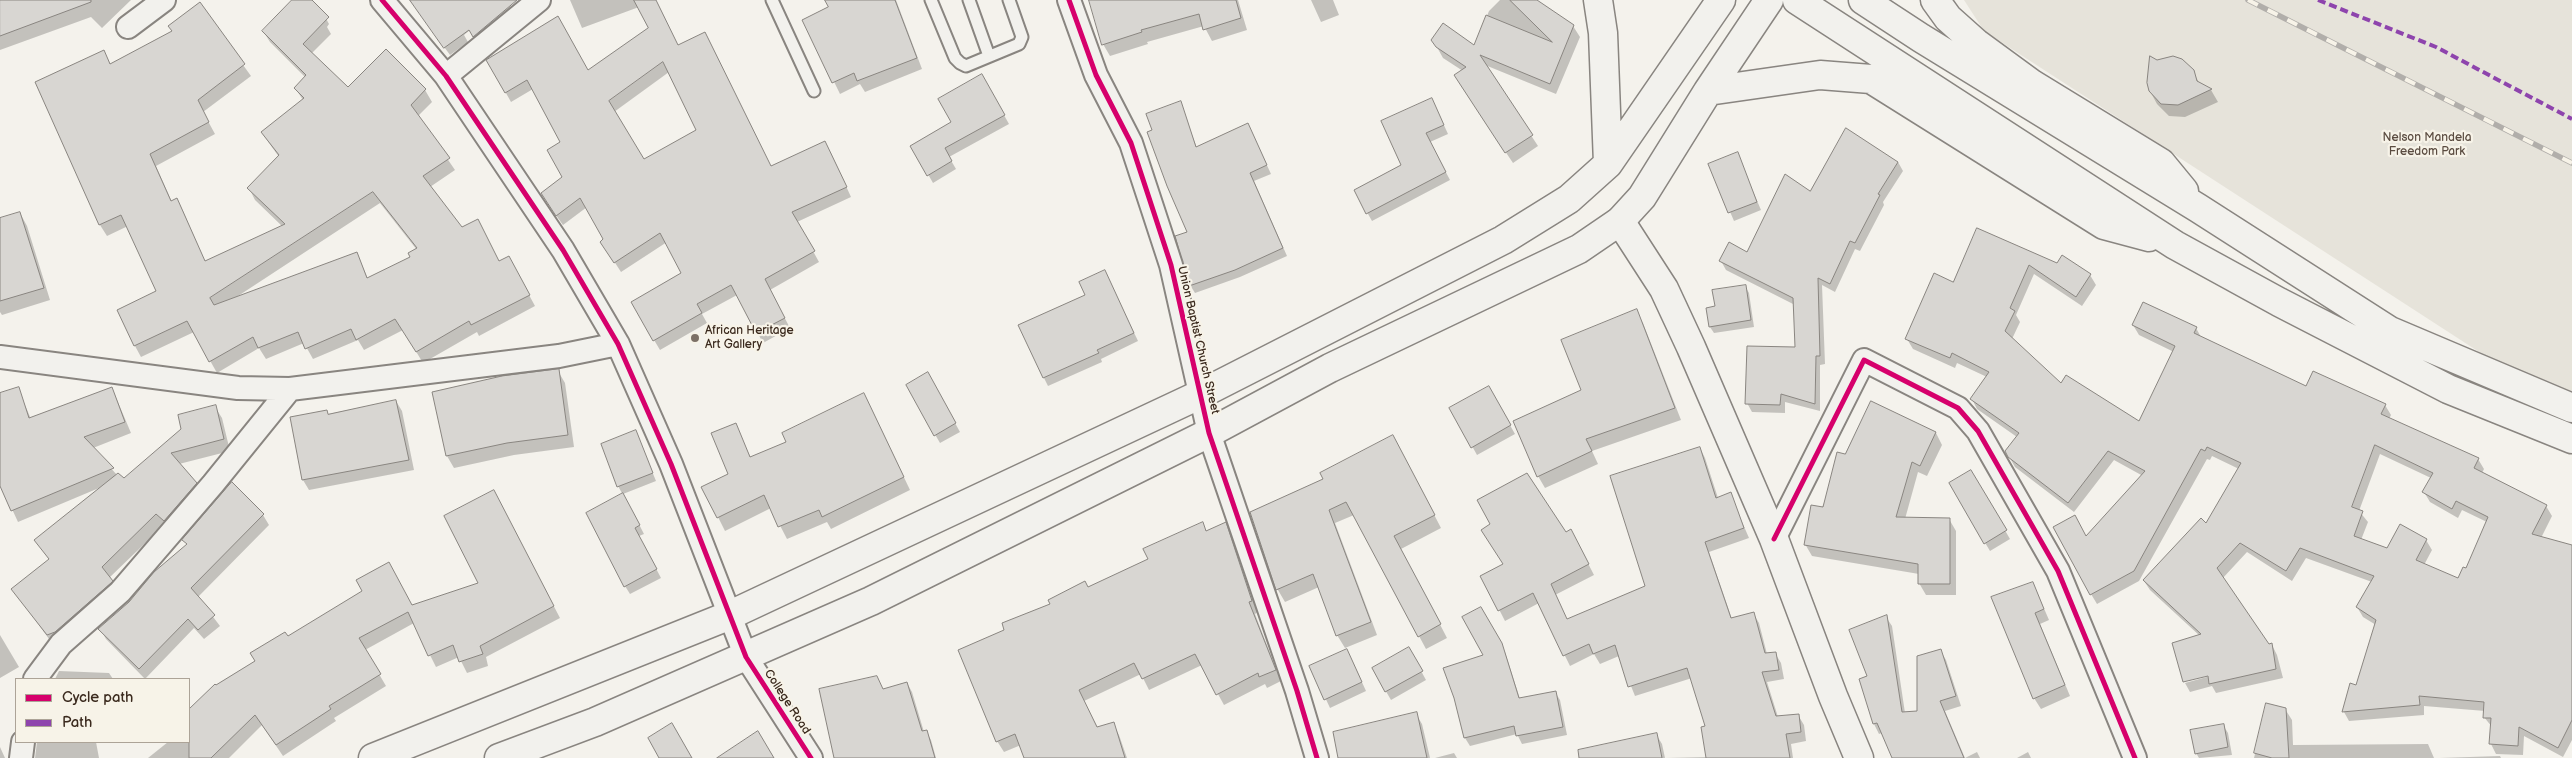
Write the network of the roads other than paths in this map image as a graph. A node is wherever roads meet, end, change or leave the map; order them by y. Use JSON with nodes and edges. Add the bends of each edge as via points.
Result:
{"nodes":[{"id":1,"x":164,"y":0,"type":"edge"},
{"id":2,"x":382,"y":0,"type":"edge"},
{"id":3,"x":539,"y":0,"type":"edge"},
{"id":4,"x":772,"y":0,"type":"edge"},
{"id":5,"x":931,"y":0,"type":"edge"},
{"id":6,"x":969,"y":0,"type":"edge"},
{"id":7,"x":1009,"y":0,"type":"edge"},
{"id":8,"x":1069,"y":0,"type":"edge"},
{"id":9,"x":1598,"y":0,"type":"edge"},
{"id":10,"x":1722,"y":0,"type":"edge"},
{"id":11,"x":1769,"y":0,"type":"edge"},
{"id":12,"x":1797,"y":0,"type":"edge"},
{"id":13,"x":1863,"y":0,"type":"edge"},
{"id":14,"x":1935,"y":0,"type":"edge"},
{"id":15,"x":128,"y":28,"type":"dead end"},
{"id":16,"x":989,"y":56,"type":"junction"},
{"id":17,"x":446,"y":76,"type":"junction"},
{"id":18,"x":814,"y":91,"type":"dead end"},
{"id":19,"x":1708,"y":91,"type":"junction"},
{"id":20,"x":1608,"y":164,"type":"junction"},
{"id":21,"x":2198,"y":208,"type":"junction"},
{"id":22,"x":1620,"y":221,"type":"junction"},
{"id":23,"x":2174,"y":244,"type":"junction"},
{"id":24,"x":618,"y":344,"type":"junction"},
{"id":25,"x":0,"y":357,"type":"edge"},
{"id":26,"x":290,"y":389,"type":"junction"},
{"id":27,"x":1199,"y":395,"type":"junction"},
{"id":28,"x":2572,"y":408,"type":"edge"},
{"id":29,"x":1209,"y":432,"type":"junction"},
{"id":30,"x":2572,"y":439,"type":"edge"},
{"id":31,"x":1774,"y":539,"type":"junction"},
{"id":32,"x":728,"y":616,"type":"junction"},
{"id":33,"x":746,"y":657,"type":"junction"},
{"id":34,"x":35,"y":678,"type":"edge"},
{"id":35,"x":23,"y":743,"type":"edge"},
{"id":36,"x":510,"y":756,"type":"edge"},
{"id":37,"x":21,"y":758,"type":"edge"},
{"id":38,"x":374,"y":758,"type":"edge"},
{"id":39,"x":812,"y":758,"type":"edge"},
{"id":40,"x":1317,"y":758,"type":"edge"},
{"id":41,"x":1859,"y":758,"type":"edge"},
{"id":42,"x":2135,"y":758,"type":"edge"}],
"edges":[{"from":1,"to":15,"type":"street"},
{"from":2,"to":17,"type":"street","name":"College Road"},
{"from":3,"to":17,"type":"street"},
{"from":4,"to":18,"type":"lane"},
{"from":5,"to":16,"type":"lane","via":[[960,63],[966,66]]},
{"from":6,"to":16,"type":"lane"},
{"from":7,"to":16,"type":"lane","via":[[1022,37],[1019,44]]},
{"from":8,"to":27,"type":"street","name":"Union Baptist Church Street","via":[[1096,75],[1131,143],[1154,212],[1170,265]]},
{"from":9,"to":20,"type":"main road","via":[[1603,33]]},
{"from":10,"to":20,"type":"main road"},
{"from":11,"to":19,"type":"main road"},
{"from":12,"to":23,"type":"main road"},
{"from":13,"to":21,"type":"main road"},
{"from":14,"to":21,"type":"main road","via":[[1948,18],[1976,43],[2016,72],[2161,163]]},
{"from":17,"to":24,"type":"street","name":"College Road","via":[[563,250]]},
{"from":19,"to":22,"type":"main road","via":[[1642,197]]},
{"from":19,"to":23,"type":"main road","via":[[1820,75],[1871,79],[2104,225]]},
{"from":20,"to":27,"type":"main road","via":[[1569,199],[1503,240]]},
{"from":21,"to":28,"type":"main road","via":[[2390,331]]},
{"from":22,"to":29,"type":"main road","via":[[1579,249],[1330,368]]},
{"from":22,"to":31,"type":"main road","via":[[1664,289]]},
{"from":23,"to":30,"type":"main road","via":[[2448,389]]},
{"from":24,"to":26,"type":"street","via":[[559,356]]},
{"from":24,"to":32,"type":"street","name":"College Road","via":[[671,464]]},
{"from":25,"to":26,"type":"street","via":[[238,388]]},
{"from":26,"to":34,"type":"street","via":[[120,592],[61,644]]},
{"from":27,"to":29,"type":"street","name":"Union Baptist Church Street"},
{"from":27,"to":32,"type":"main road"},
{"from":29,"to":33,"type":"main road","via":[[871,601]]},
{"from":29,"to":40,"type":"street","name":"Union Baptist Church Street"},
{"from":31,"to":41,"type":"main road","via":[[1832,696]]},
{"from":31,"to":42,"type":"street","via":[[1864,360],[1958,408],[1978,431],[2058,571]]},
{"from":32,"to":33,"type":"street","name":"College Road"},
{"from":32,"to":38,"type":"main road"},
{"from":33,"to":36,"type":"main road"},
{"from":33,"to":39,"type":"street","name":"College Road"},
{"from":35,"to":37,"type":"street"}]}
